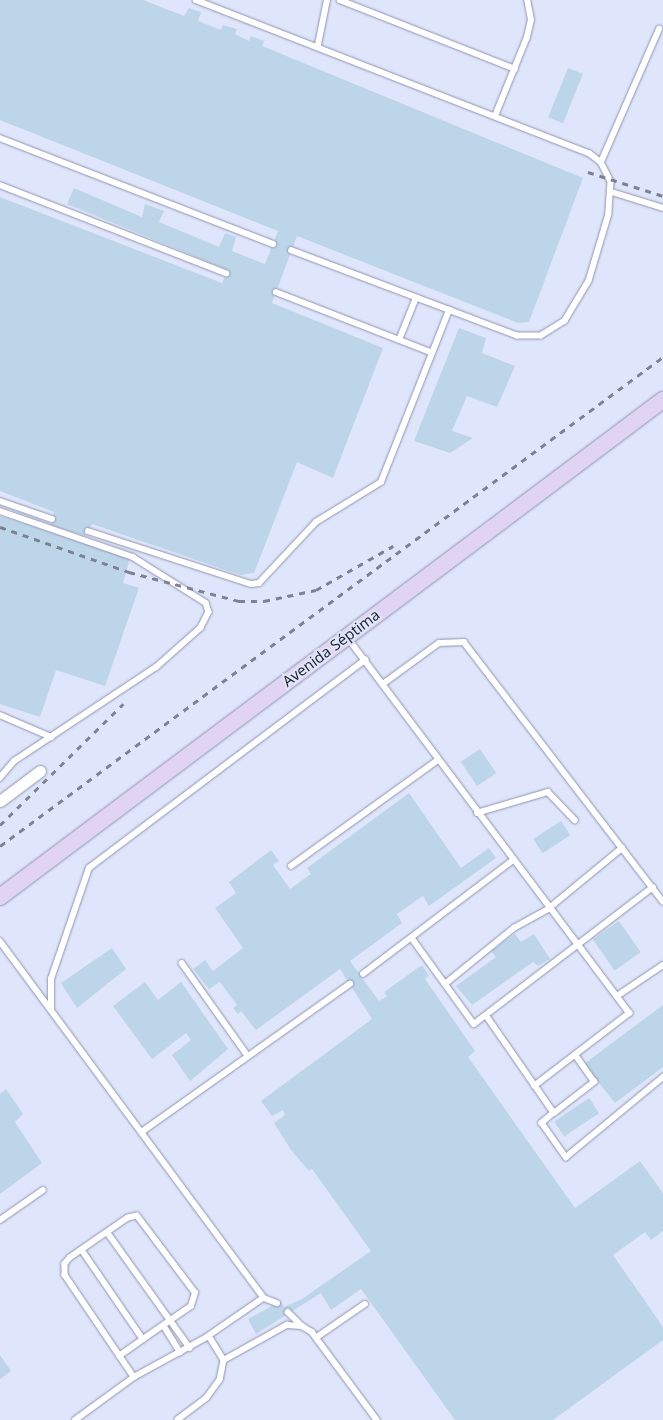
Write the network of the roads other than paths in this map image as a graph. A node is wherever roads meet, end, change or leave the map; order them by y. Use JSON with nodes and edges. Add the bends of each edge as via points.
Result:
{"nodes":[{"id":1,"x":196,"y":0,"type":"edge"},
{"id":2,"x":327,"y":0,"type":"edge"},
{"id":3,"x":340,"y":0,"type":"edge"},
{"id":4,"x":527,"y":0,"type":"edge"},
{"id":5,"x":659,"y":29,"type":"dead end"},
{"id":6,"x":318,"y":46,"type":"junction"},
{"id":7,"x":515,"y":69,"type":"junction"},
{"id":8,"x":495,"y":116,"type":"junction"},
{"id":9,"x":0,"y":138,"type":"edge"},
{"id":10,"x":601,"y":162,"type":"junction"},
{"id":11,"x":0,"y":184,"type":"edge"},
{"id":12,"x":612,"y":192,"type":"junction"},
{"id":13,"x":663,"y":208,"type":"edge"},
{"id":14,"x":273,"y":244,"type":"dead end"},
{"id":15,"x":292,"y":251,"type":"dead end"},
{"id":16,"x":226,"y":273,"type":"dead end"},
{"id":17,"x":276,"y":292,"type":"dead end"},
{"id":18,"x":416,"y":298,"type":"junction"},
{"id":19,"x":449,"y":310,"type":"junction"},
{"id":20,"x":398,"y":340,"type":"junction"},
{"id":21,"x":431,"y":352,"type":"junction"},
{"id":22,"x":663,"y":400,"type":"edge"},
{"id":23,"x":0,"y":501,"type":"edge"},
{"id":24,"x":0,"y":511,"type":"edge"},
{"id":25,"x":52,"y":519,"type":"dead end"},
{"id":26,"x":88,"y":531,"type":"dead end"},
{"id":27,"x":346,"y":637,"type":"junction"},
{"id":28,"x":365,"y":660,"type":"junction"},
{"id":29,"x":383,"y":684,"type":"junction"},
{"id":30,"x":0,"y":715,"type":"edge"},
{"id":31,"x":51,"y":737,"type":"junction"},
{"id":32,"x":438,"y":760,"type":"junction"},
{"id":33,"x":40,"y":771,"type":"dead end"},
{"id":34,"x":0,"y":778,"type":"edge"},
{"id":35,"x":0,"y":801,"type":"edge"},
{"id":36,"x":477,"y":813,"type":"junction"},
{"id":37,"x":575,"y":820,"type":"dead end"},
{"id":38,"x":622,"y":848,"type":"junction"},
{"id":39,"x":512,"y":861,"type":"junction"},
{"id":40,"x":291,"y":866,"type":"dead end"},
{"id":41,"x":653,"y":887,"type":"junction"},
{"id":42,"x":0,"y":897,"type":"edge"},
{"id":43,"x":663,"y":901,"type":"edge"},
{"id":44,"x":548,"y":909,"type":"junction"},
{"id":45,"x":412,"y":938,"type":"junction"},
{"id":46,"x":0,"y":941,"type":"edge"},
{"id":47,"x":576,"y":946,"type":"junction"},
{"id":48,"x":182,"y":963,"type":"dead end"},
{"id":49,"x":663,"y":965,"type":"edge"},
{"id":50,"x":363,"y":974,"type":"dead end"},
{"id":51,"x":350,"y":984,"type":"dead end"},
{"id":52,"x":445,"y":984,"type":"junction"},
{"id":53,"x":616,"y":996,"type":"junction"},
{"id":54,"x":51,"y":1010,"type":"junction"},
{"id":55,"x":486,"y":1015,"type":"junction"},
{"id":56,"x":575,"y":1055,"type":"junction"},
{"id":57,"x":248,"y":1056,"type":"junction"},
{"id":58,"x":663,"y":1077,"type":"edge"},
{"id":59,"x":535,"y":1086,"type":"junction"},
{"id":60,"x":554,"y":1113,"type":"junction"},
{"id":61,"x":143,"y":1131,"type":"junction"},
{"id":62,"x":43,"y":1190,"type":"dead end"},
{"id":63,"x":0,"y":1220,"type":"edge"},
{"id":64,"x":108,"y":1233,"type":"junction"},
{"id":65,"x":82,"y":1250,"type":"junction"},
{"id":66,"x":264,"y":1298,"type":"junction"},
{"id":67,"x":277,"y":1303,"type":"dead end"},
{"id":68,"x":365,"y":1304,"type":"dead end"},
{"id":69,"x":288,"y":1312,"type":"dead end"},
{"id":70,"x":173,"y":1320,"type":"junction"},
{"id":71,"x":164,"y":1326,"type":"junction"},
{"id":72,"x":302,"y":1326,"type":"junction"},
{"id":73,"x":209,"y":1336,"type":"junction"},
{"id":74,"x":316,"y":1337,"type":"junction"},
{"id":75,"x":143,"y":1339,"type":"junction"},
{"id":76,"x":190,"y":1348,"type":"junction"},
{"id":77,"x":180,"y":1352,"type":"junction"},
{"id":78,"x":119,"y":1356,"type":"junction"},
{"id":79,"x":224,"y":1360,"type":"junction"},
{"id":80,"x":134,"y":1377,"type":"junction"},
{"id":81,"x":75,"y":1420,"type":"edge"},
{"id":82,"x":178,"y":1420,"type":"edge"},
{"id":83,"x":377,"y":1420,"type":"edge"}],
"edges":[{"from":1,"to":6,"type":"lane"},
{"from":2,"to":6,"type":"lane"},
{"from":3,"to":7,"type":"lane"},
{"from":4,"to":7,"type":"lane","via":[[531,20]]},
{"from":5,"to":10,"type":"lane"},
{"from":6,"to":8,"type":"lane"},
{"from":7,"to":8,"type":"lane"},
{"from":8,"to":10,"type":"lane","via":[[589,153]]},
{"from":9,"to":14,"type":"lane"},
{"from":10,"to":12,"type":"lane","via":[[609,173]]},
{"from":11,"to":16,"type":"lane"},
{"from":12,"to":13,"type":"lane"},
{"from":12,"to":19,"type":"lane","via":[[589,281],[576,306],[554,330],[541,336],[517,336]]},
{"from":15,"to":18,"type":"lane"},
{"from":17,"to":20,"type":"lane"},
{"from":18,"to":19,"type":"lane"},
{"from":18,"to":20,"type":"lane"},
{"from":19,"to":21,"type":"lane"},
{"from":20,"to":21,"type":"lane"},
{"from":21,"to":26,"type":"lane","via":[[381,482],[316,522],[259,583],[251,584]]},
{"from":22,"to":27,"type":"street","name":"Avenida Séptima"},
{"from":23,"to":25,"type":"lane"},
{"from":24,"to":31,"type":"lane","via":[[133,557],[206,603],[209,612],[200,628],[157,667]]},
{"from":27,"to":28,"type":"lane"},
{"from":27,"to":42,"type":"street","name":"Avenida Séptima"},
{"from":28,"to":29,"type":"lane"},
{"from":28,"to":54,"type":"lane","via":[[89,868],[50,979]]},
{"from":29,"to":32,"type":"lane"},
{"from":29,"to":38,"type":"lane","via":[[439,643],[464,642]]},
{"from":30,"to":31,"type":"lane"},
{"from":31,"to":34,"type":"lane","via":[[15,761]]},
{"from":32,"to":36,"type":"lane"},
{"from":32,"to":40,"type":"lane"},
{"from":33,"to":35,"type":"street"},
{"from":36,"to":37,"type":"lane","via":[[548,792]]},
{"from":36,"to":39,"type":"lane"},
{"from":38,"to":41,"type":"lane"},
{"from":38,"to":44,"type":"lane"},
{"from":39,"to":44,"type":"lane"},
{"from":39,"to":45,"type":"lane"},
{"from":41,"to":43,"type":"lane"},
{"from":41,"to":47,"type":"lane"},
{"from":44,"to":47,"type":"lane"},
{"from":44,"to":52,"type":"lane","via":[[514,928]]},
{"from":45,"to":50,"type":"lane"},
{"from":45,"to":52,"type":"lane"},
{"from":46,"to":54,"type":"lane"},
{"from":47,"to":53,"type":"lane"},
{"from":47,"to":55,"type":"lane"},
{"from":48,"to":57,"type":"lane"},
{"from":49,"to":53,"type":"lane"},
{"from":51,"to":57,"type":"lane"},
{"from":52,"to":55,"type":"lane","via":[[474,1024]]},
{"from":53,"to":56,"type":"lane","via":[[630,1013]]},
{"from":54,"to":61,"type":"lane"},
{"from":55,"to":59,"type":"lane"},
{"from":56,"to":59,"type":"lane"},
{"from":56,"to":60,"type":"lane","via":[[594,1082]]},
{"from":57,"to":61,"type":"lane"},
{"from":58,"to":60,"type":"lane","via":[[566,1157],[542,1123]]},
{"from":59,"to":60,"type":"lane"},
{"from":61,"to":66,"type":"lane"},
{"from":62,"to":63,"type":"lane"},
{"from":64,"to":65,"type":"lane"},
{"from":64,"to":70,"type":"lane"},
{"from":64,"to":70,"type":"lane","via":[[132,1216],[143,1219],[197,1298]]},
{"from":65,"to":75,"type":"lane"},
{"from":65,"to":78,"type":"lane","via":[[65,1264],[65,1275]]},
{"from":66,"to":67,"type":"lane"},
{"from":66,"to":73,"type":"lane"},
{"from":68,"to":74,"type":"lane"},
{"from":69,"to":72,"type":"lane"},
{"from":70,"to":71,"type":"lane"},
{"from":70,"to":76,"type":"lane"},
{"from":71,"to":75,"type":"lane"},
{"from":71,"to":77,"type":"lane"},
{"from":72,"to":74,"type":"lane"},
{"from":72,"to":79,"type":"lane","via":[[287,1326]]},
{"from":73,"to":76,"type":"lane"},
{"from":73,"to":79,"type":"lane"},
{"from":74,"to":83,"type":"lane"},
{"from":75,"to":78,"type":"lane"},
{"from":76,"to":77,"type":"lane"},
{"from":77,"to":80,"type":"lane"},
{"from":78,"to":80,"type":"lane"},
{"from":79,"to":82,"type":"lane","via":[[213,1392]]},
{"from":80,"to":81,"type":"lane"}]}
